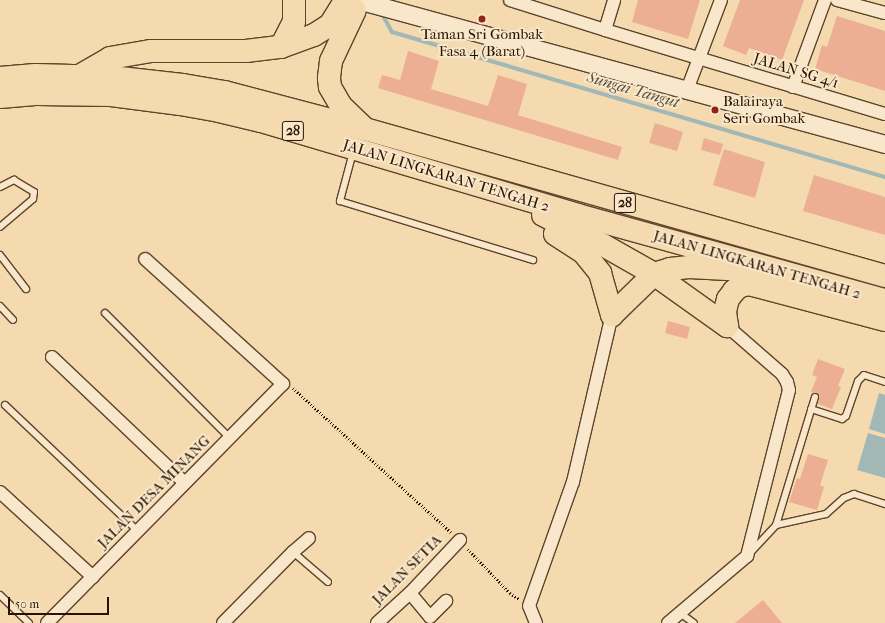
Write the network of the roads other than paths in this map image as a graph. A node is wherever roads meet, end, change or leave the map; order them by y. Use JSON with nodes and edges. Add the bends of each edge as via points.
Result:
{"nodes":[{"id":1,"x":294,"y":0,"type":"edge"},
{"id":2,"x":512,"y":0,"type":"edge"},
{"id":3,"x":614,"y":0,"type":"edge"},
{"id":4,"x":721,"y":0,"type":"edge"},
{"id":5,"x":825,"y":0,"type":"edge"},
{"id":6,"x":837,"y":0,"type":"edge"},
{"id":7,"x":353,"y":4,"type":"edge"},
{"id":8,"x":885,"y":13,"type":"edge"},
{"id":9,"x":605,"y":30,"type":"junction"},
{"id":10,"x":281,"y":47,"type":"junction"},
{"id":11,"x":699,"y":59,"type":"junction"},
{"id":12,"x":81,"y":75,"type":"junction"},
{"id":13,"x":0,"y":78,"type":"edge"},
{"id":14,"x":793,"y":87,"type":"junction"},
{"id":15,"x":687,"y":90,"type":"junction"},
{"id":16,"x":0,"y":97,"type":"edge"},
{"id":17,"x":885,"y":114,"type":"edge"},
{"id":18,"x":366,"y":129,"type":"junction"},
{"id":19,"x":885,"y":144,"type":"edge"},
{"id":20,"x":354,"y":148,"type":"junction"},
{"id":21,"x":0,"y":187,"type":"edge"},
{"id":22,"x":491,"y":190,"type":"junction"},
{"id":23,"x":0,"y":226,"type":"edge"},
{"id":24,"x":0,"y":255,"type":"edge"},
{"id":25,"x":145,"y":259,"type":"dead end"},
{"id":26,"x":533,"y":260,"type":"dead end"},
{"id":27,"x":777,"y":271,"type":"junction"},
{"id":28,"x":654,"y":274,"type":"junction"},
{"id":29,"x":885,"y":276,"type":"edge"},
{"id":30,"x":26,"y":290,"type":"dead end"},
{"id":31,"x":885,"y":300,"type":"edge"},
{"id":32,"x":0,"y":306,"type":"edge"},
{"id":33,"x":105,"y":313,"type":"dead end"},
{"id":34,"x":612,"y":315,"type":"junction"},
{"id":35,"x":13,"y":320,"type":"dead end"},
{"id":36,"x":885,"y":320,"type":"edge"},
{"id":37,"x":728,"y":326,"type":"junction"},
{"id":38,"x":52,"y":357,"type":"dead end"},
{"id":39,"x":885,"y":382,"type":"edge"},
{"id":40,"x":814,"y":397,"type":"dead end"},
{"id":41,"x":5,"y":405,"type":"dead end"},
{"id":42,"x":811,"y":409,"type":"junction"},
{"id":43,"x":230,"y":438,"type":"junction"},
{"id":44,"x":185,"y":483,"type":"junction"},
{"id":45,"x":0,"y":492,"type":"edge"},
{"id":46,"x":885,"y":504,"type":"edge"},
{"id":47,"x":776,"y":525,"type":"junction"},
{"id":48,"x":138,"y":531,"type":"junction"},
{"id":49,"x":309,"y":538,"type":"dead end"},
{"id":50,"x":460,"y":540,"type":"road end"},
{"id":51,"x":293,"y":552,"type":"junction"},
{"id":52,"x":746,"y":556,"type":"junction"},
{"id":53,"x":93,"y":577,"type":"junction"},
{"id":54,"x":328,"y":582,"type":"dead end"},
{"id":55,"x":410,"y":593,"type":"junction"},
{"id":56,"x":0,"y":595,"type":"edge"},
{"id":57,"x":446,"y":601,"type":"dead end"},
{"id":58,"x":680,"y":613,"type":"junction"},
{"id":59,"x":29,"y":623,"type":"edge"},
{"id":60,"x":47,"y":623,"type":"edge"},
{"id":61,"x":223,"y":623,"type":"edge"},
{"id":62,"x":377,"y":623,"type":"edge"},
{"id":63,"x":536,"y":623,"type":"edge"},
{"id":64,"x":668,"y":623,"type":"edge"},
{"id":65,"x":694,"y":623,"type":"edge"}],
"edges":[{"from":1,"to":10,"type":"highway","via":[[294,22]]},
{"from":2,"to":9,"type":"street","name":"JALAN SG 4/1"},
{"from":3,"to":9,"type":"street"},
{"from":4,"to":11,"type":"street"},
{"from":5,"to":14,"type":"street"},
{"from":6,"to":8,"type":"street"},
{"from":7,"to":10,"type":"highway","via":[[330,25],[314,35]]},
{"from":7,"to":15,"type":"street"},
{"from":7,"to":18,"type":"highway","via":[[331,61],[329,78],[330,87],[342,106]]},
{"from":9,"to":11,"type":"street","name":"JALAN SG 4/1"},
{"from":10,"to":12,"type":"highway","via":[[246,51],[151,51],[110,58]]},
{"from":11,"to":14,"type":"street","name":"JALAN SG 4/1"},
{"from":11,"to":15,"type":"street"},
{"from":12,"to":13,"type":"highway","name":"JALAN LINGKARAN TENGAH 2","number":"28"},
{"from":12,"to":18,"type":"highway","name":"JALAN LINGKARAN TENGAH 2","number":"28","via":[[146,80],[203,89]]},
{"from":14,"to":17,"type":"street","name":"JALAN SG 4/1"},
{"from":15,"to":19,"type":"street"},
{"from":16,"to":20,"type":"highway","name":"JALAN LINGKARAN TENGAH 2","number":"28","via":[[38,94],[111,96],[180,104],[261,121]]},
{"from":18,"to":29,"type":"highway","name":"JALAN LINGKARAN TENGAH 2","number":"28"},
{"from":20,"to":22,"type":"highway","name":"JALAN LINGKARAN TENGAH 2","number":"28"},
{"from":20,"to":26,"type":"lane","via":[[340,201]]},
{"from":21,"to":23,"type":"lane","via":[[14,180],[34,192],[33,199]]},
{"from":22,"to":27,"type":"highway","name":"JALAN LINGKARAN TENGAH 2","number":"28"},
{"from":22,"to":28,"type":"highway","via":[[603,245]]},
{"from":22,"to":34,"type":"highway","via":[[584,253],[600,273]]},
{"from":24,"to":30,"type":"lane"},
{"from":25,"to":43,"type":"street","name":"JALAN DESA MINANG","via":[[283,384]]},
{"from":27,"to":28,"type":"highway","via":[[689,267]]},
{"from":27,"to":31,"type":"highway","name":"JALAN LINGKARAN TENGAH 2","number":"28"},
{"from":28,"to":34,"type":"highway"},
{"from":28,"to":37,"type":"highway"},
{"from":32,"to":35,"type":"lane"},
{"from":33,"to":43,"type":"lane"},
{"from":34,"to":63,"type":"street","via":[[573,482],[529,606]]},
{"from":36,"to":37,"type":"highway","via":[[749,284],[740,286],[728,299],[725,311]]},
{"from":37,"to":52,"type":"street","via":[[782,374],[789,390]]},
{"from":38,"to":44,"type":"street"},
{"from":39,"to":42,"type":"lane","via":[[864,376],[858,381],[846,416],[842,419]]},
{"from":40,"to":42,"type":"lane"},
{"from":41,"to":48,"type":"lane"},
{"from":42,"to":47,"type":"lane"},
{"from":43,"to":44,"type":"street","name":"JALAN DESA MINANG"},
{"from":44,"to":48,"type":"street","name":"JALAN DESA MINANG"},
{"from":45,"to":53,"type":"street"},
{"from":46,"to":47,"type":"lane","via":[[854,494],[844,498],[826,514]]},
{"from":47,"to":52,"type":"lane"},
{"from":48,"to":53,"type":"street","name":"JALAN DESA MINANG"},
{"from":49,"to":51,"type":"street"},
{"from":50,"to":55,"type":"street","name":"JALAN SETIA"},
{"from":51,"to":54,"type":"lane"},
{"from":51,"to":61,"type":"street"},
{"from":52,"to":58,"type":"street"},
{"from":53,"to":60,"type":"street","name":"JALAN DESA MINANG"},
{"from":55,"to":57,"type":"street","via":[[430,617]]},
{"from":55,"to":62,"type":"street","name":"JALAN SETIA"},
{"from":56,"to":59,"type":"lane"},
{"from":58,"to":64,"type":"street"},
{"from":58,"to":65,"type":"lane"}]}
